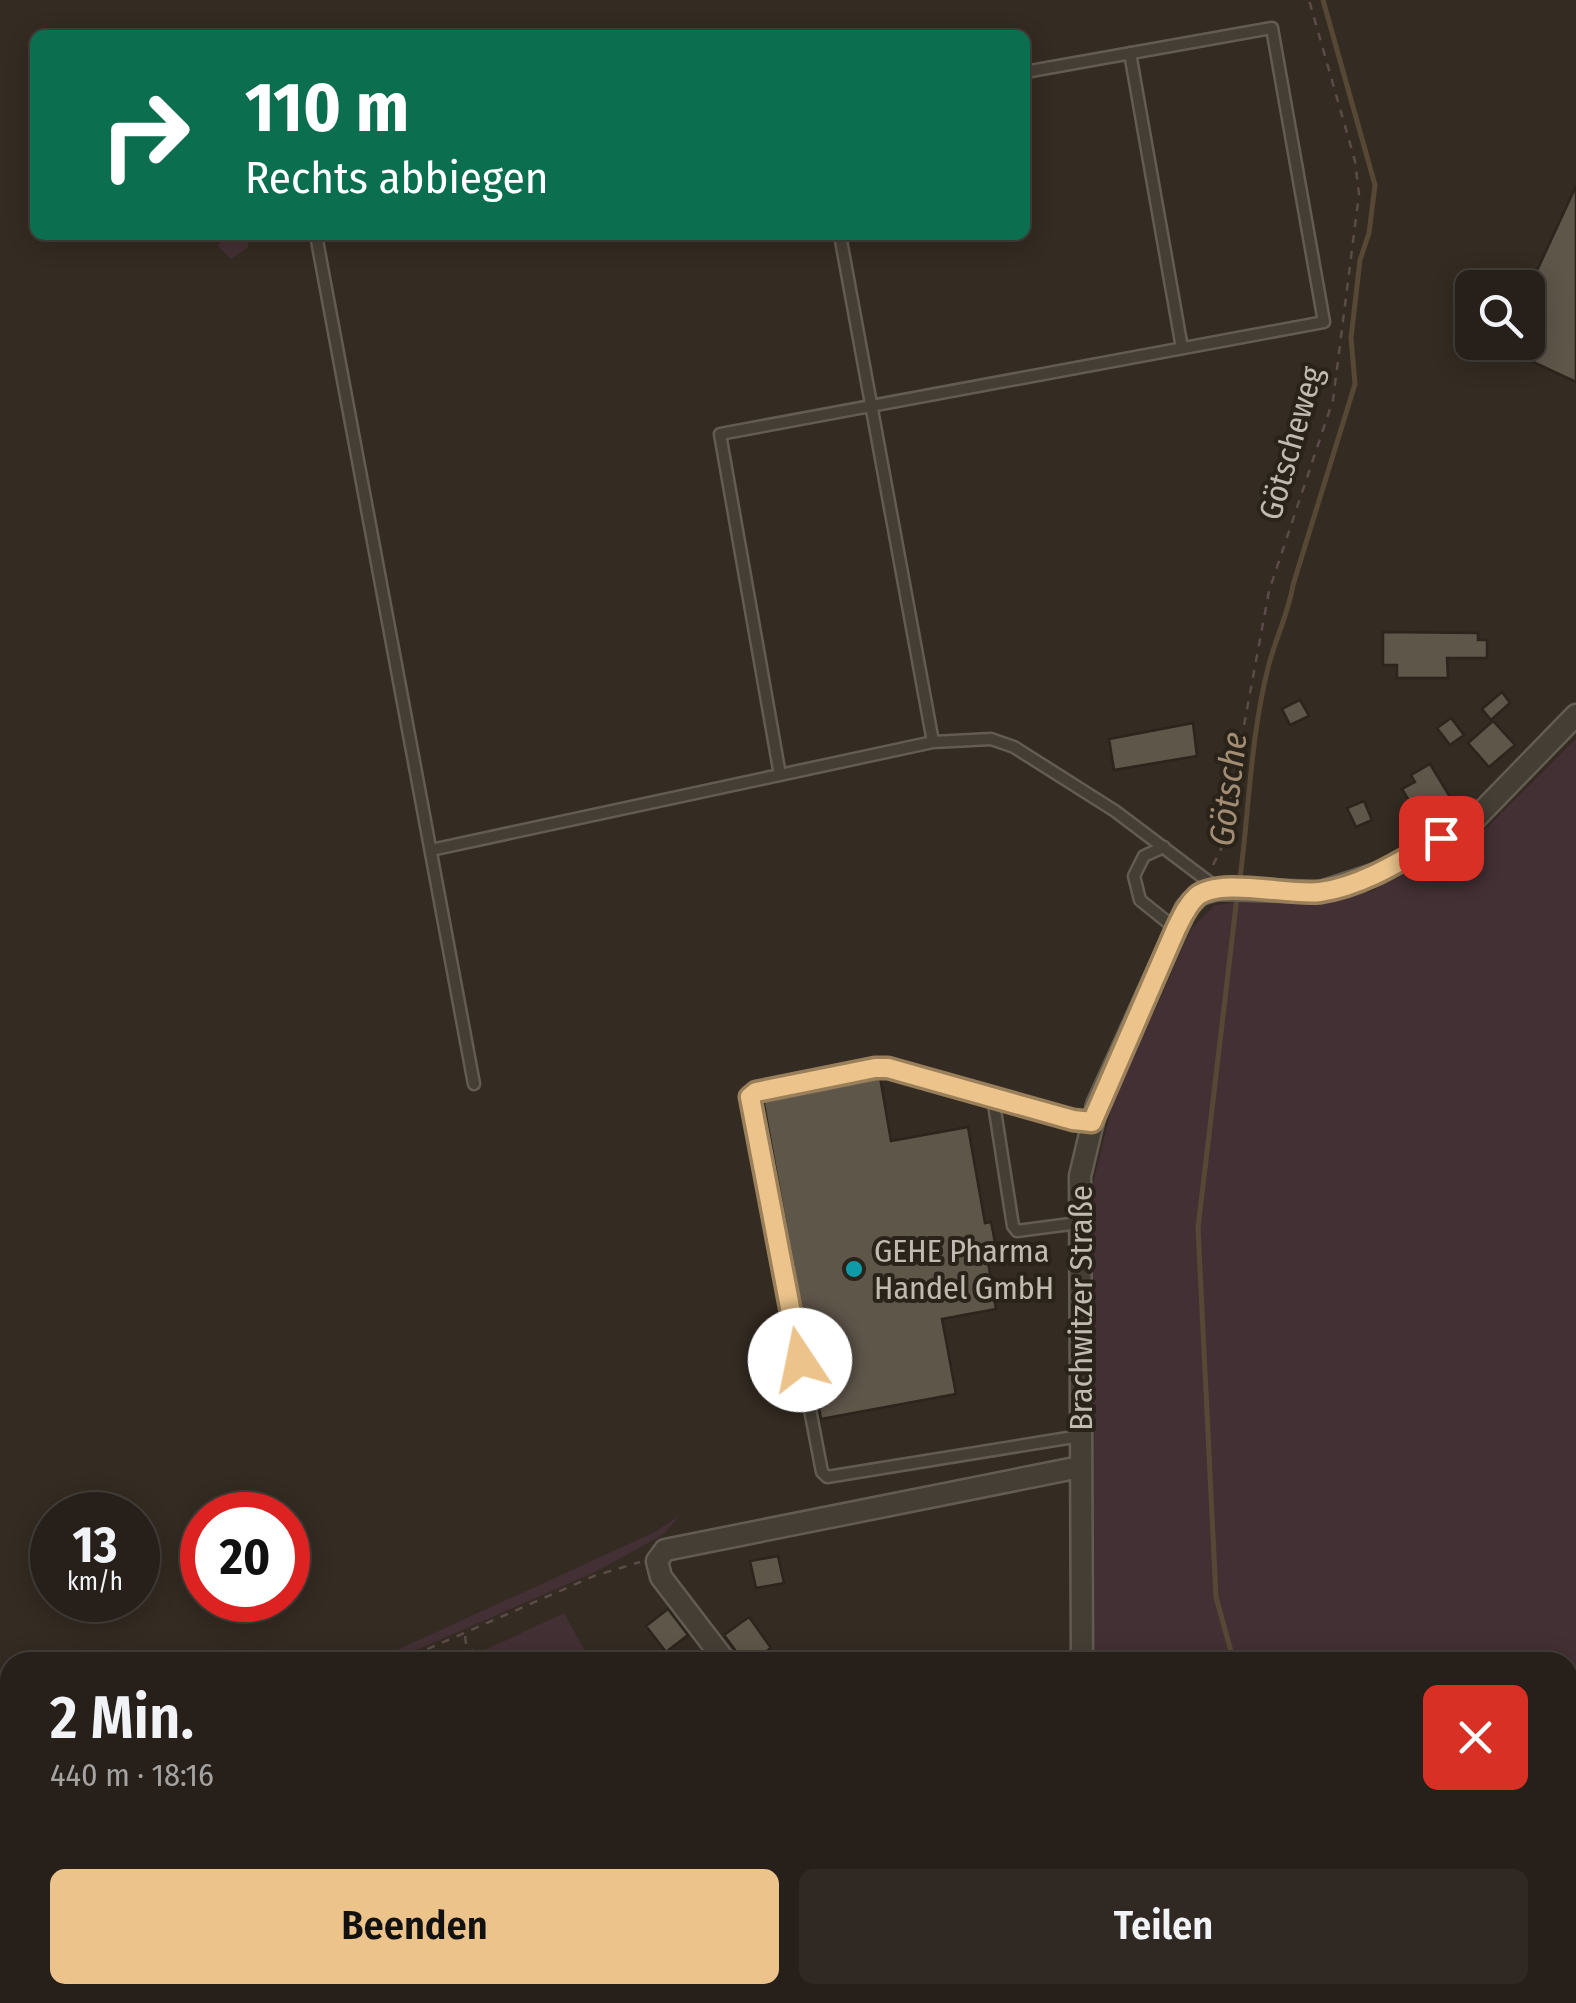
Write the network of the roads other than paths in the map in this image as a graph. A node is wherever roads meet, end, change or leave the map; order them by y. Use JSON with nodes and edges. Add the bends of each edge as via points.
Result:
{"nodes":[{"id":1,"x":1130,"y":53,"type":"junction"},
{"id":2,"x":1030,"y":71,"type":"edge"},
{"id":3,"x":317,"y":240,"type":"edge"},
{"id":4,"x":841,"y":240,"type":"edge"},
{"id":5,"x":1182,"y":348,"type":"junction"},
{"id":6,"x":871,"y":406,"type":"junction"},
{"id":7,"x":1576,"y":715,"type":"edge"},
{"id":8,"x":933,"y":742,"type":"junction"},
{"id":9,"x":780,"y":775,"type":"junction"},
{"id":10,"x":1164,"y":846,"type":"junction"},
{"id":11,"x":431,"y":850,"type":"junction"},
{"id":12,"x":1212,"y":884,"type":"junction"},
{"id":13,"x":1176,"y":929,"type":"junction"},
{"id":14,"x":474,"y":1084,"type":"dead end"},
{"id":15,"x":993,"y":1098,"type":"junction"},
{"id":16,"x":1092,"y":1122,"type":"junction"},
{"id":17,"x":1078,"y":1223,"type":"junction"},
{"id":18,"x":1080,"y":1436,"type":"junction"},
{"id":19,"x":1080,"y":1467,"type":"junction"},
{"id":20,"x":718,"y":1652,"type":"edge"},
{"id":21,"x":1082,"y":1652,"type":"edge"}],
"edges":[{"from":1,"to":2,"type":"lane"},
{"from":1,"to":5,"type":"lane"},
{"from":1,"to":5,"type":"lane","via":[[1272,28],[1324,322]]},
{"from":3,"to":11,"type":"lane"},
{"from":4,"to":6,"type":"lane"},
{"from":5,"to":6,"type":"lane"},
{"from":6,"to":8,"type":"lane"},
{"from":6,"to":9,"type":"lane","via":[[720,434]]},
{"from":7,"to":12,"type":"street","via":[[1472,820],[1394,864],[1321,892]]},
{"from":8,"to":9,"type":"lane"},
{"from":8,"to":10,"type":"lane","via":[[991,738],[1014,747]]},
{"from":9,"to":11,"type":"lane"},
{"from":10,"to":12,"type":"lane"},
{"from":10,"to":13,"type":"lane","via":[[1144,856],[1134,876],[1140,900]]},
{"from":11,"to":14,"type":"lane"},
{"from":12,"to":13,"type":"street","name":"Brachwitzer Straße","via":[[1186,908]]},
{"from":13,"to":16,"type":"street","name":"Brachwitzer Straße"},
{"from":15,"to":16,"type":"lane"},
{"from":15,"to":17,"type":"lane","via":[[1017,1232]]},
{"from":15,"to":18,"type":"lane","via":[[888,1068],[750,1097],[822,1472],[826,1477]]},
{"from":16,"to":17,"type":"street","name":"Brachwitzer Straße"},
{"from":17,"to":18,"type":"street","name":"Brachwitzer Straße"},
{"from":18,"to":19,"type":"street","name":"Brachwitzer Straße"},
{"from":19,"to":20,"type":"street","name":"Brachwitzer Straße","via":[[672,1546],[657,1561],[661,1577]]},
{"from":19,"to":21,"type":"street","name":"Brachwitzer Straße"}]}
